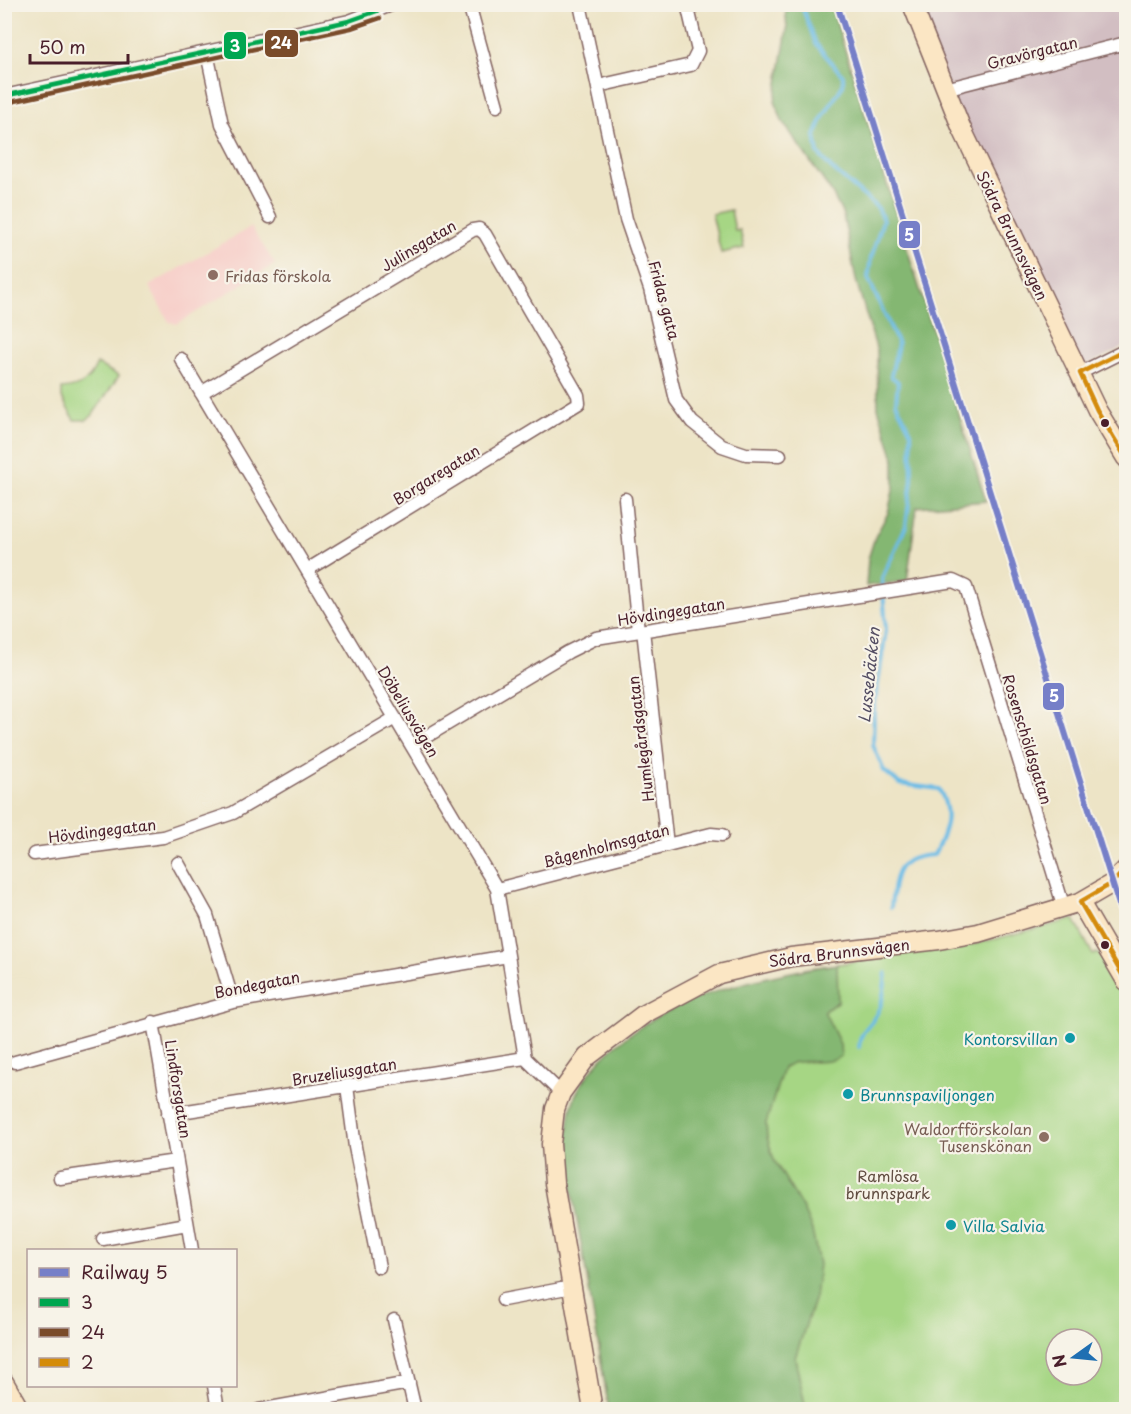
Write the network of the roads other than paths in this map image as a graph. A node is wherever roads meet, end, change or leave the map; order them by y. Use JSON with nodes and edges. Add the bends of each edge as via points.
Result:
{"nodes":[{"id":1,"x":369,"y":4,"type":"edge"},
{"id":2,"x":393,"y":4,"type":"edge"},
{"id":3,"x":469,"y":4,"type":"edge"},
{"id":4,"x":580,"y":4,"type":"edge"},
{"id":5,"x":687,"y":4,"type":"edge"},
{"id":6,"x":912,"y":4,"type":"edge"},
{"id":7,"x":358,"y":18,"type":"junction"},
{"id":8,"x":1126,"y":43,"type":"edge"},
{"id":9,"x":207,"y":53,"type":"junction"},
{"id":10,"x":598,"y":86,"type":"junction"},
{"id":11,"x":945,"y":89,"type":"junction"},
{"id":12,"x":4,"y":96,"type":"edge"},
{"id":13,"x":496,"y":106,"type":"dead end"},
{"id":14,"x":270,"y":217,"type":"dead end"},
{"id":15,"x":1126,"y":350,"type":"edge"},
{"id":16,"x":181,"y":359,"type":"dead end"},
{"id":17,"x":1080,"y":373,"type":"junction"},
{"id":18,"x":201,"y":393,"type":"junction"},
{"id":19,"x":579,"y":403,"type":"joint"},
{"id":20,"x":780,"y":455,"type":"dead end"},
{"id":21,"x":1126,"y":458,"type":"edge"},
{"id":22,"x":625,"y":500,"type":"dead end"},
{"id":23,"x":307,"y":570,"type":"junction"},
{"id":24,"x":959,"y":583,"type":"joint"},
{"id":25,"x":640,"y":630,"type":"junction"},
{"id":26,"x":395,"y":718,"type":"junction"},
{"id":27,"x":412,"y":745,"type":"junction"},
{"id":28,"x":722,"y":835,"type":"dead end"},
{"id":29,"x":667,"y":845,"type":"junction"},
{"id":30,"x":34,"y":854,"type":"dead end"},
{"id":31,"x":178,"y":863,"type":"dead end"},
{"id":32,"x":1126,"y":874,"type":"edge"},
{"id":33,"x":497,"y":889,"type":"junction"},
{"id":34,"x":1072,"y":905,"type":"junction"},
{"id":35,"x":508,"y":956,"type":"junction"},
{"id":36,"x":1126,"y":981,"type":"edge"},
{"id":37,"x":233,"y":1002,"type":"junction"},
{"id":38,"x":153,"y":1022,"type":"junction"},
{"id":39,"x":525,"y":1058,"type":"junction"},
{"id":40,"x":15,"y":1062,"type":"dead end"},
{"id":41,"x":347,"y":1086,"type":"junction"},
{"id":42,"x":561,"y":1093,"type":"junction"},
{"id":43,"x":168,"y":1114,"type":"junction"},
{"id":44,"x":176,"y":1161,"type":"junction"},
{"id":45,"x":60,"y":1179,"type":"dead end"},
{"id":46,"x":187,"y":1224,"type":"junction"},
{"id":47,"x":103,"y":1239,"type":"dead end"},
{"id":48,"x":192,"y":1249,"type":"edge"},
{"id":49,"x":379,"y":1267,"type":"dead end"},
{"id":50,"x":572,"y":1287,"type":"junction"},
{"id":51,"x":503,"y":1300,"type":"dead end"},
{"id":52,"x":394,"y":1320,"type":"dead end"},
{"id":53,"x":4,"y":1382,"type":"edge"},
{"id":54,"x":409,"y":1383,"type":"junction"},
{"id":55,"x":214,"y":1387,"type":"edge"},
{"id":56,"x":21,"y":1410,"type":"edge"},
{"id":57,"x":218,"y":1410,"type":"edge"},
{"id":58,"x":259,"y":1410,"type":"edge"},
{"id":59,"x":415,"y":1410,"type":"edge"},
{"id":60,"x":593,"y":1410,"type":"edge"}],
"edges":[{"from":1,"to":7,"type":"street"},
{"from":2,"to":7,"type":"street"},
{"from":3,"to":13,"type":"street"},
{"from":4,"to":10,"type":"street","name":"Fridas gata"},
{"from":5,"to":10,"type":"street","via":[[698,51],[691,65]]},
{"from":6,"to":11,"type":"street","name":"Södra Brunnsvägen"},
{"from":7,"to":9,"type":"street"},
{"from":8,"to":11,"type":"street","name":"Gravörgatan"},
{"from":9,"to":12,"type":"street"},
{"from":9,"to":14,"type":"street","via":[[222,124]]},
{"from":10,"to":20,"type":"street","name":"Fridas gata","via":[[629,230],[650,289],[676,400],[692,422],[722,446],[746,454]]},
{"from":11,"to":17,"type":"street","name":"Södra Brunnsvägen"},
{"from":15,"to":17,"type":"street"},
{"from":16,"to":18,"type":"street","name":"Döbeliusvägen"},
{"from":17,"to":21,"type":"street","name":"Södra Brunnsvägen"},
{"from":18,"to":19,"type":"street","name":"Julinsgatan","via":[[475,229],[485,234],[578,395]]},
{"from":18,"to":23,"type":"street","name":"Döbeliusvägen"},
{"from":19,"to":23,"type":"street","name":"Borgaregatan"},
{"from":22,"to":25,"type":"street","name":"Humlegårdsgatan"},
{"from":23,"to":26,"type":"street","name":"Döbeliusvägen"},
{"from":24,"to":25,"type":"street","name":"Hövdingegatan"},
{"from":24,"to":34,"type":"street","name":"Rosenschöldsgatan","via":[[966,587]]},
{"from":25,"to":27,"type":"street","name":"Hövdingegatan","via":[[586,642]]},
{"from":25,"to":29,"type":"street","name":"Humlegårdsgatan"},
{"from":26,"to":27,"type":"street","name":"Döbeliusvägen"},
{"from":26,"to":30,"type":"street","name":"Hövdingegatan","via":[[233,813],[163,837]]},
{"from":27,"to":33,"type":"street","name":"Döbeliusvägen"},
{"from":28,"to":29,"type":"street","name":"Bågenholmsgatan"},
{"from":29,"to":33,"type":"street","name":"Bågenholmsgatan"},
{"from":31,"to":37,"type":"street","via":[[207,915]]},
{"from":32,"to":34,"type":"street","name":"Södra Brunnsvägen"},
{"from":33,"to":35,"type":"street","name":"Döbeliusvägen"},
{"from":34,"to":36,"type":"street"},
{"from":34,"to":42,"type":"street","name":"Södra Brunnsvägen","via":[[959,937],[791,957],[719,974],[629,1025],[587,1057]]},
{"from":35,"to":37,"type":"street","name":"Bondegatan"},
{"from":35,"to":39,"type":"street","name":"Döbeliusvägen"},
{"from":37,"to":38,"type":"street","name":"Bondegatan"},
{"from":38,"to":40,"type":"street","name":"Bondegatan"},
{"from":38,"to":43,"type":"street","name":"Lindforsgatan"},
{"from":39,"to":41,"type":"street","name":"Bruzeliusgatan"},
{"from":39,"to":42,"type":"street"},
{"from":41,"to":43,"type":"street","name":"Bruzeliusgatan"},
{"from":41,"to":49,"type":"street"},
{"from":42,"to":50,"type":"street","name":"Södra Brunnsvägen","via":[[550,1144]]},
{"from":43,"to":44,"type":"street","name":"Lindforsgatan"},
{"from":44,"to":45,"type":"street","name":"Lindforsgatan"},
{"from":44,"to":46,"type":"street","name":"Lindforsgatan"},
{"from":46,"to":47,"type":"street"},
{"from":46,"to":48,"type":"street","name":"Lindforsgatan"},
{"from":50,"to":51,"type":"street"},
{"from":50,"to":60,"type":"street","name":"Södra Brunnsvägen"},
{"from":52,"to":54,"type":"street"},
{"from":53,"to":56,"type":"street"},
{"from":54,"to":58,"type":"street"},
{"from":54,"to":59,"type":"street"},
{"from":55,"to":57,"type":"street"}]}
